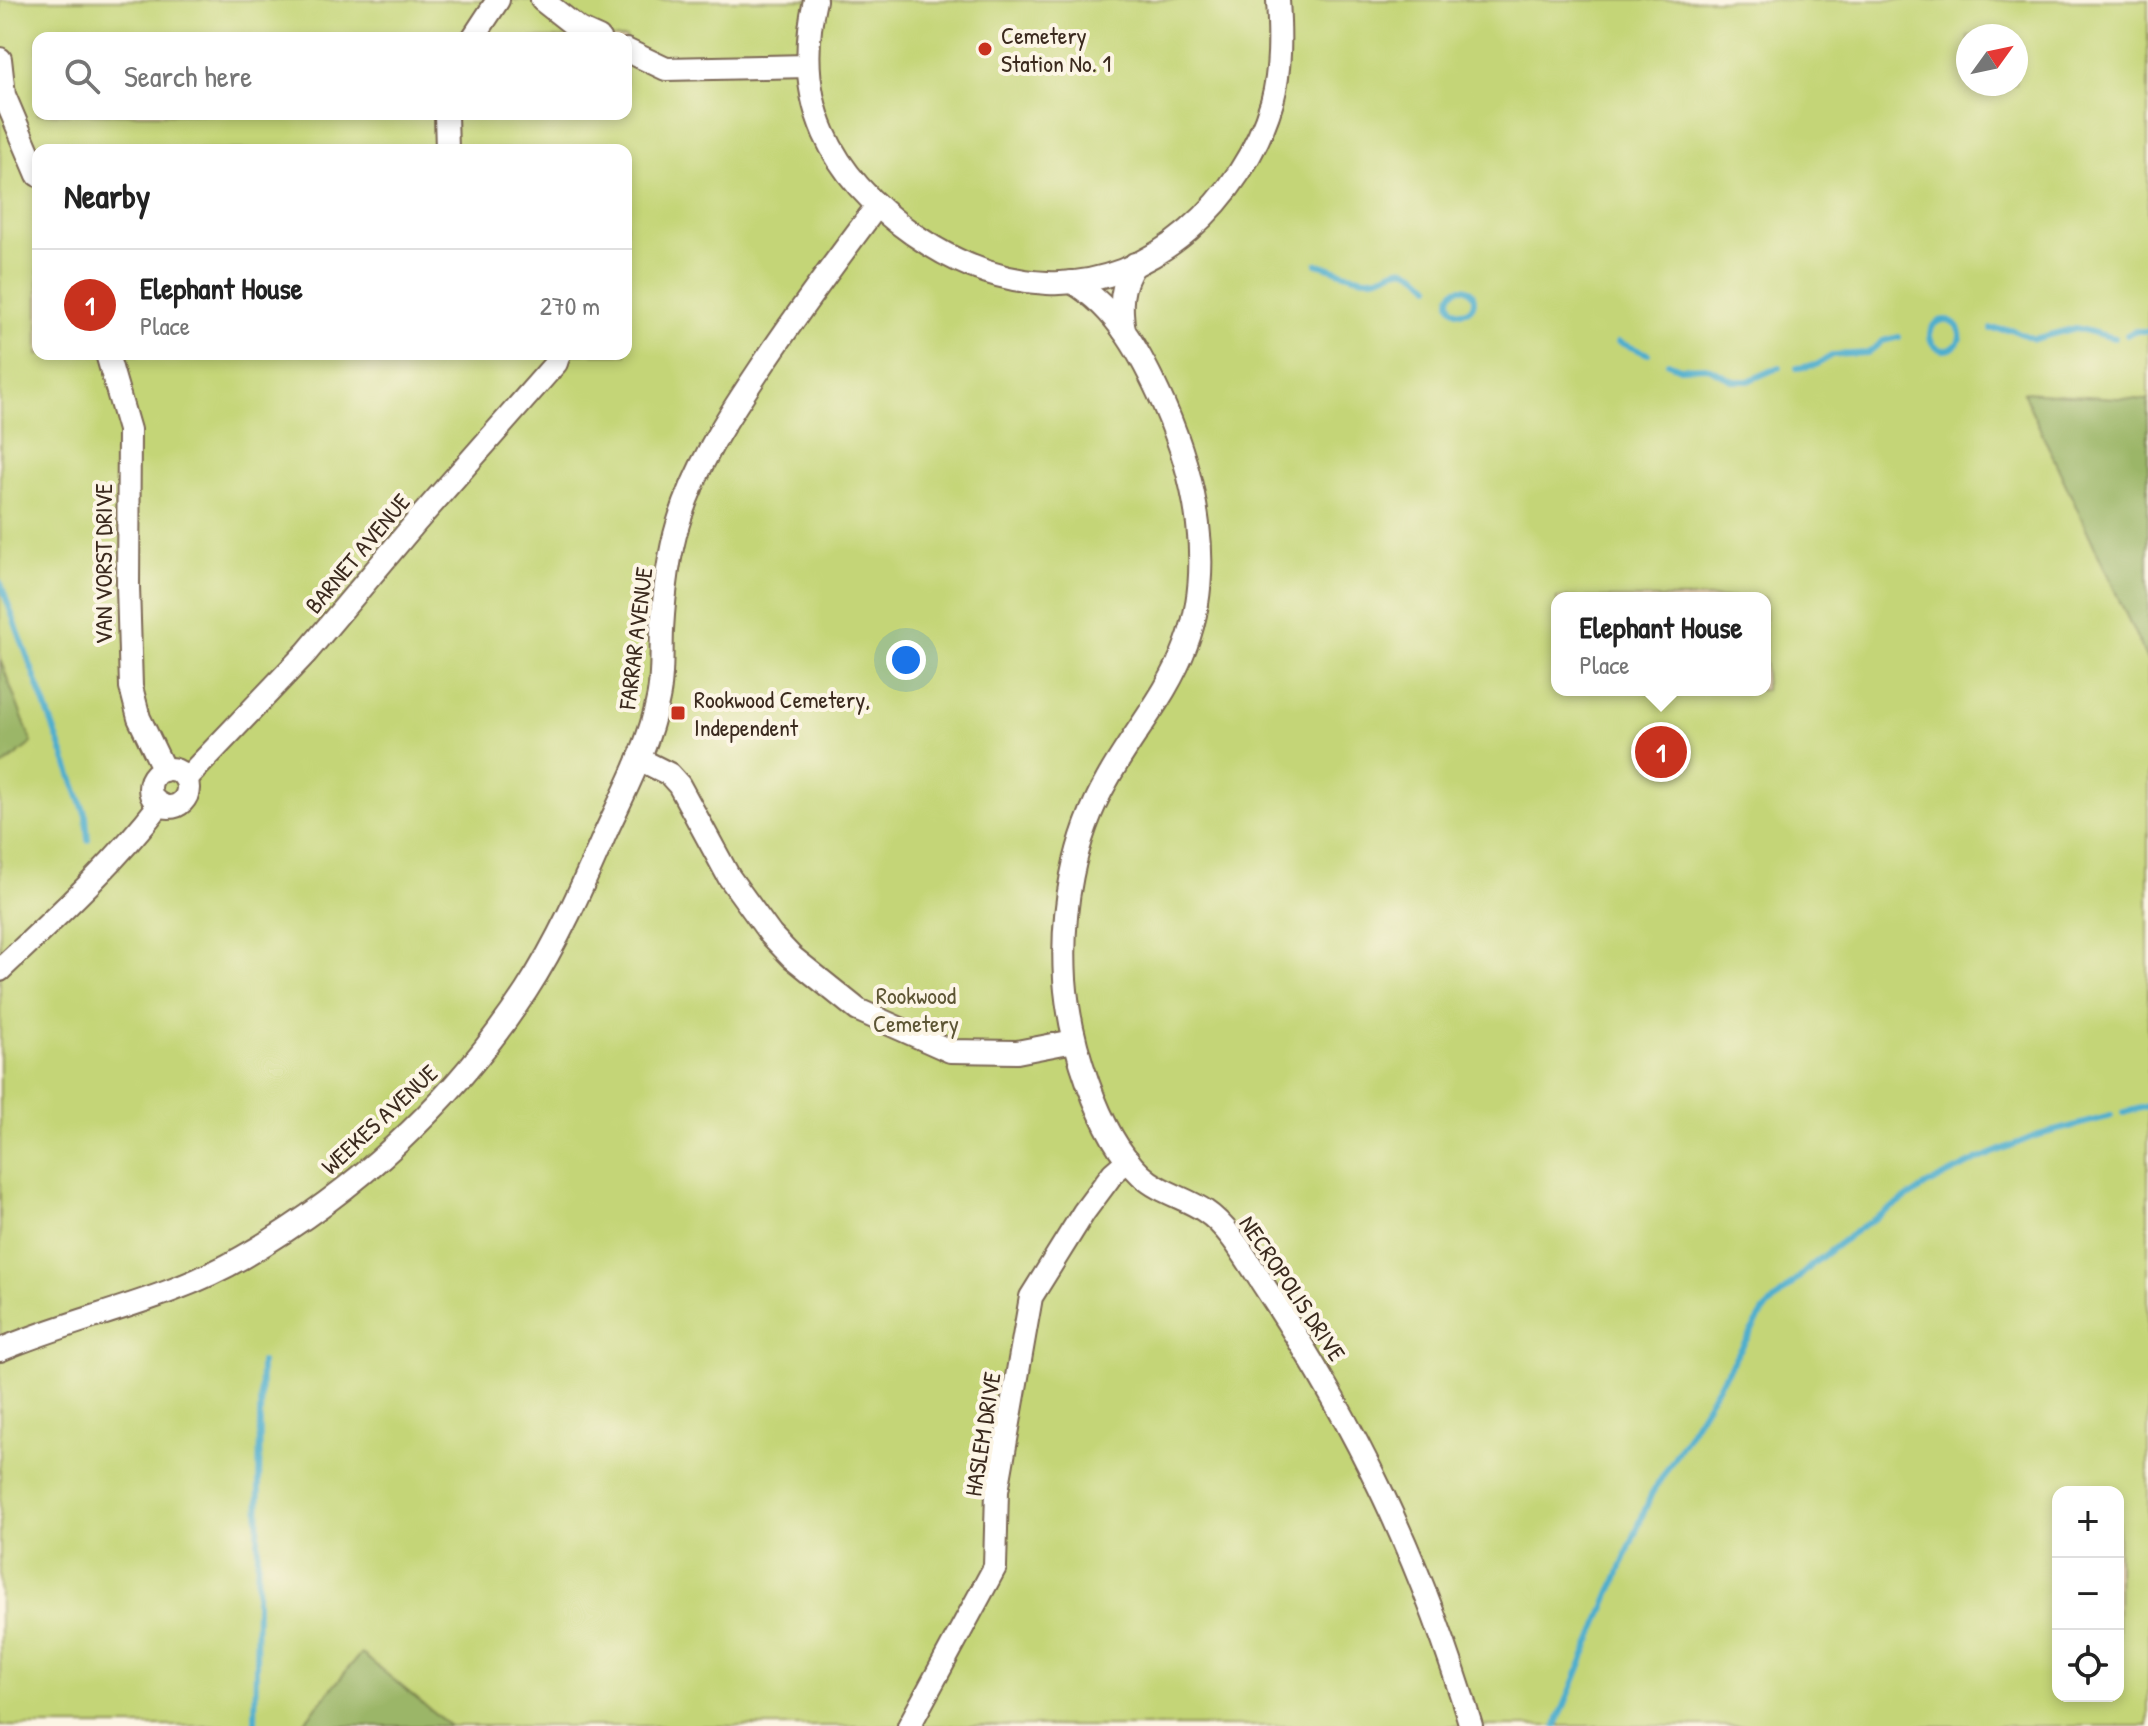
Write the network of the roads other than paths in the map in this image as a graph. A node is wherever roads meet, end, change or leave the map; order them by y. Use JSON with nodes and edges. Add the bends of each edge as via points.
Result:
{"nodes":[{"id":1,"x":498,"y":0,"type":"edge"},
{"id":2,"x":542,"y":0,"type":"edge"},
{"id":3,"x":815,"y":0,"type":"edge"},
{"id":4,"x":1278,"y":0,"type":"edge"},
{"id":5,"x":477,"y":32,"type":"edge"},
{"id":6,"x":586,"y":32,"type":"edge"},
{"id":7,"x":632,"y":53,"type":"edge"},
{"id":8,"x":0,"y":59,"type":"edge"},
{"id":9,"x":808,"y":66,"type":"junction"},
{"id":10,"x":446,"y":120,"type":"edge"},
{"id":11,"x":447,"y":144,"type":"edge"},
{"id":12,"x":32,"y":161,"type":"edge"},
{"id":13,"x":877,"y":206,"type":"junction"},
{"id":14,"x":1135,"y":264,"type":"junction"},
{"id":15,"x":1072,"y":282,"type":"junction"},
{"id":16,"x":1125,"y":332,"type":"junction"},
{"id":17,"x":109,"y":360,"type":"edge"},
{"id":18,"x":557,"y":360,"type":"edge"},
{"id":19,"x":639,"y":759,"type":"junction"},
{"id":20,"x":164,"y":770,"type":"junction"},
{"id":21,"x":186,"y":779,"type":"junction"},
{"id":22,"x":160,"y":804,"type":"junction"},
{"id":23,"x":0,"y":970,"type":"edge"},
{"id":24,"x":1074,"y":1041,"type":"junction"},
{"id":25,"x":1128,"y":1160,"type":"junction"},
{"id":26,"x":0,"y":1350,"type":"edge"},
{"id":27,"x":909,"y":1726,"type":"edge"},
{"id":28,"x":1471,"y":1726,"type":"edge"}],
"edges":[{"from":1,"to":5,"type":"street"},
{"from":2,"to":6,"type":"street"},
{"from":3,"to":9,"type":"street"},
{"from":4,"to":14,"type":"street","via":[[1273,99],[1246,162],[1207,214]]},
{"from":7,"to":9,"type":"street","via":[[666,69]]},
{"from":8,"to":12,"type":"street","via":[[4,95]]},
{"from":9,"to":13,"type":"street","via":[[827,141],[855,186]]},
{"from":10,"to":11,"type":"street"},
{"from":13,"to":15,"type":"street","via":[[930,246],[981,271],[1026,282]]},
{"from":13,"to":19,"type":"street","name":"FARRAR AVENUE","via":[[796,314],[697,477],[678,524],[664,607],[659,698]]},
{"from":14,"to":15,"type":"street"},
{"from":14,"to":16,"type":"street","name":"NECROPOLIS DRIVE","via":[[1121,298]]},
{"from":15,"to":16,"type":"street","name":"NECROPOLIS DRIVE","via":[[1095,297]]},
{"from":16,"to":24,"type":"street","name":"NECROPOLIS DRIVE","via":[[1161,399],[1188,474],[1199,582],[1187,643],[1160,699],[1105,781],[1076,857],[1065,944]]},
{"from":17,"to":20,"type":"street","name":"VAN VORST DRIVE","via":[[129,430],[131,687],[139,718]]},
{"from":18,"to":21,"type":"street","name":"BARNET AVENUE","via":[[306,653]]},
{"from":19,"to":24,"type":"street","via":[[679,785],[729,877],[781,946],[858,1010],[950,1051],[1017,1052]]},
{"from":19,"to":26,"type":"street","name":"WEEKES AVENUE","via":[[576,899],[526,991],[462,1076],[386,1154],[315,1210],[240,1259],[166,1293]]},
{"from":20,"to":21,"type":"street","via":[[177,770]]},
{"from":20,"to":22,"type":"street","via":[[151,783]]},
{"from":21,"to":22,"type":"street","name":"BARNET AVENUE","via":[[183,801],[172,807]]},
{"from":22,"to":23,"type":"street","name":"BARNET AVENUE","via":[[93,881]]},
{"from":24,"to":25,"type":"street","name":"NECROPOLIS DRIVE","via":[[1095,1100]]},
{"from":25,"to":27,"type":"street","name":"HASLEM DRIVE","via":[[1084,1212],[1031,1297],[997,1491],[995,1567]]},
{"from":25,"to":28,"type":"street","name":"NECROPOLIS DRIVE","via":[[1156,1186],[1202,1208],[1221,1225],[1325,1381],[1403,1534]]}]}
